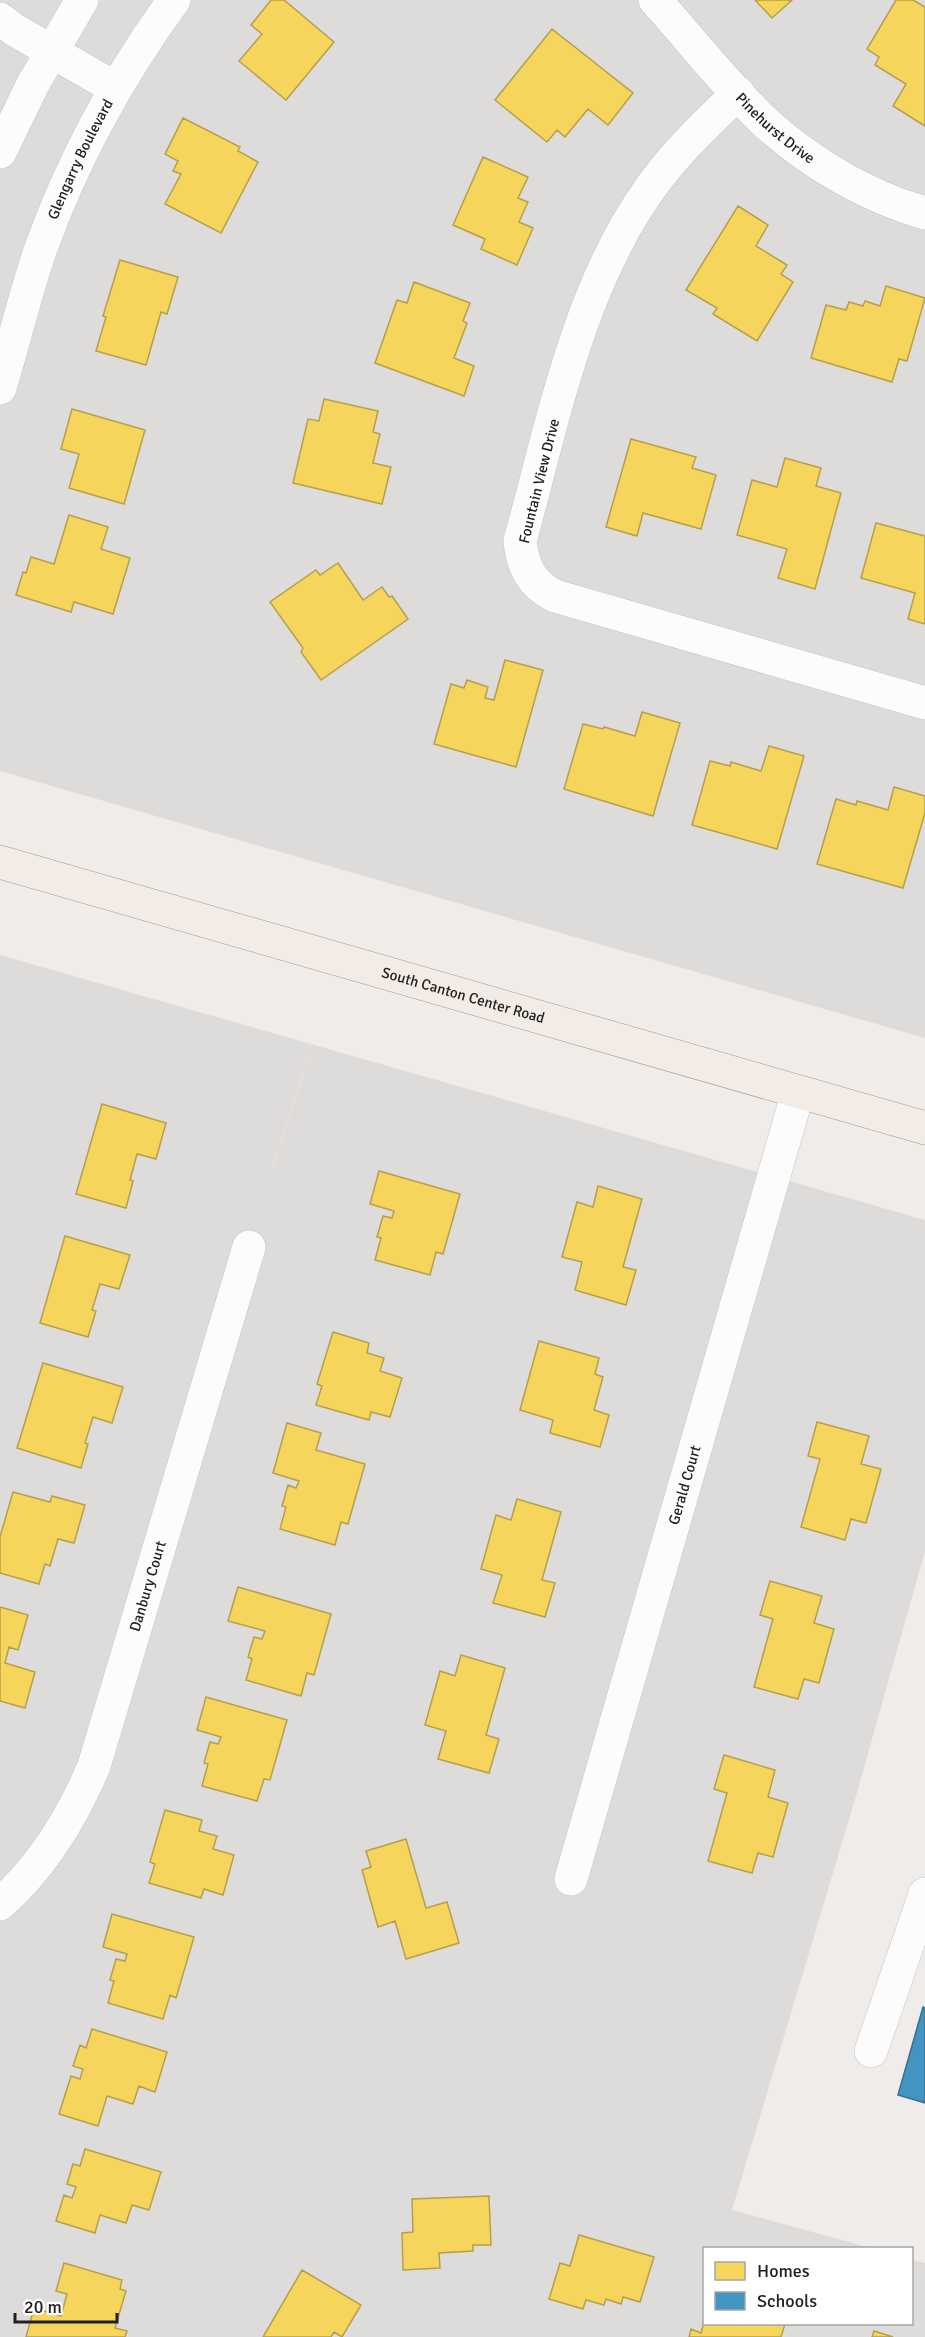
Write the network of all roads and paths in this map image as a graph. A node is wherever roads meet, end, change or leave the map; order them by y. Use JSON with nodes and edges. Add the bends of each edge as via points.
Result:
{"nodes":[{"id":1,"x":82,"y":0,"type":"edge"},
{"id":2,"x":174,"y":0,"type":"edge"},
{"id":3,"x":655,"y":0,"type":"edge"},
{"id":4,"x":0,"y":19,"type":"edge"},
{"id":5,"x":53,"y":52,"type":"junction"},
{"id":6,"x":115,"y":88,"type":"junction"},
{"id":7,"x":738,"y":93,"type":"junction"},
{"id":8,"x":0,"y":152,"type":"edge"},
{"id":9,"x":925,"y":213,"type":"edge"},
{"id":10,"x":8,"y":330,"type":"edge"},
{"id":11,"x":0,"y":388,"type":"edge"},
{"id":12,"x":925,"y":703,"type":"edge"},
{"id":13,"x":0,"y":862,"type":"edge"},
{"id":14,"x":312,"y":1044,"type":"dead end"},
{"id":15,"x":798,"y":1092,"type":"junction"},
{"id":16,"x":925,"y":1128,"type":"edge"},
{"id":17,"x":273,"y":1167,"type":"dead end"},
{"id":18,"x":249,"y":1248,"type":"dead end"},
{"id":19,"x":572,"y":1879,"type":"dead end"},
{"id":20,"x":0,"y":1904,"type":"edge"},
{"id":21,"x":922,"y":1912,"type":"edge"},
{"id":22,"x":871,"y":2051,"type":"dead end"}],
"edges":[{"from":1,"to":5,"type":"street"},
{"from":2,"to":6,"type":"street","name":"Glengarry Boulevard"},
{"from":3,"to":7,"type":"street","name":"Pinehurst Drive"},
{"from":4,"to":5,"type":"street"},
{"from":5,"to":6,"type":"street"},
{"from":5,"to":8,"type":"street"},
{"from":6,"to":10,"type":"street","name":"Glengarry Boulevard","via":[[85,143]]},
{"from":7,"to":9,"type":"street","name":"Pinehurst Drive","via":[[809,157],[855,184]]},
{"from":7,"to":12,"type":"street","name":"Fountain View Drive","via":[[686,142],[620,235],[590,300],[564,383],[520,541],[522,560],[530,577],[555,596]]},
{"from":10,"to":11,"type":"street","name":"Glengarry Boulevard"},
{"from":13,"to":15,"type":"main road","name":"South Canton Center Road"},
{"from":14,"to":17,"type":"path"},
{"from":15,"to":16,"type":"main road","name":"South Canton Center Road"},
{"from":15,"to":19,"type":"street","name":"Gerald Court"},
{"from":18,"to":20,"type":"street","name":"Danbury Court","via":[[94,1766],[80,1799],[49,1850],[19,1888]]},
{"from":21,"to":22,"type":"street"}]}
